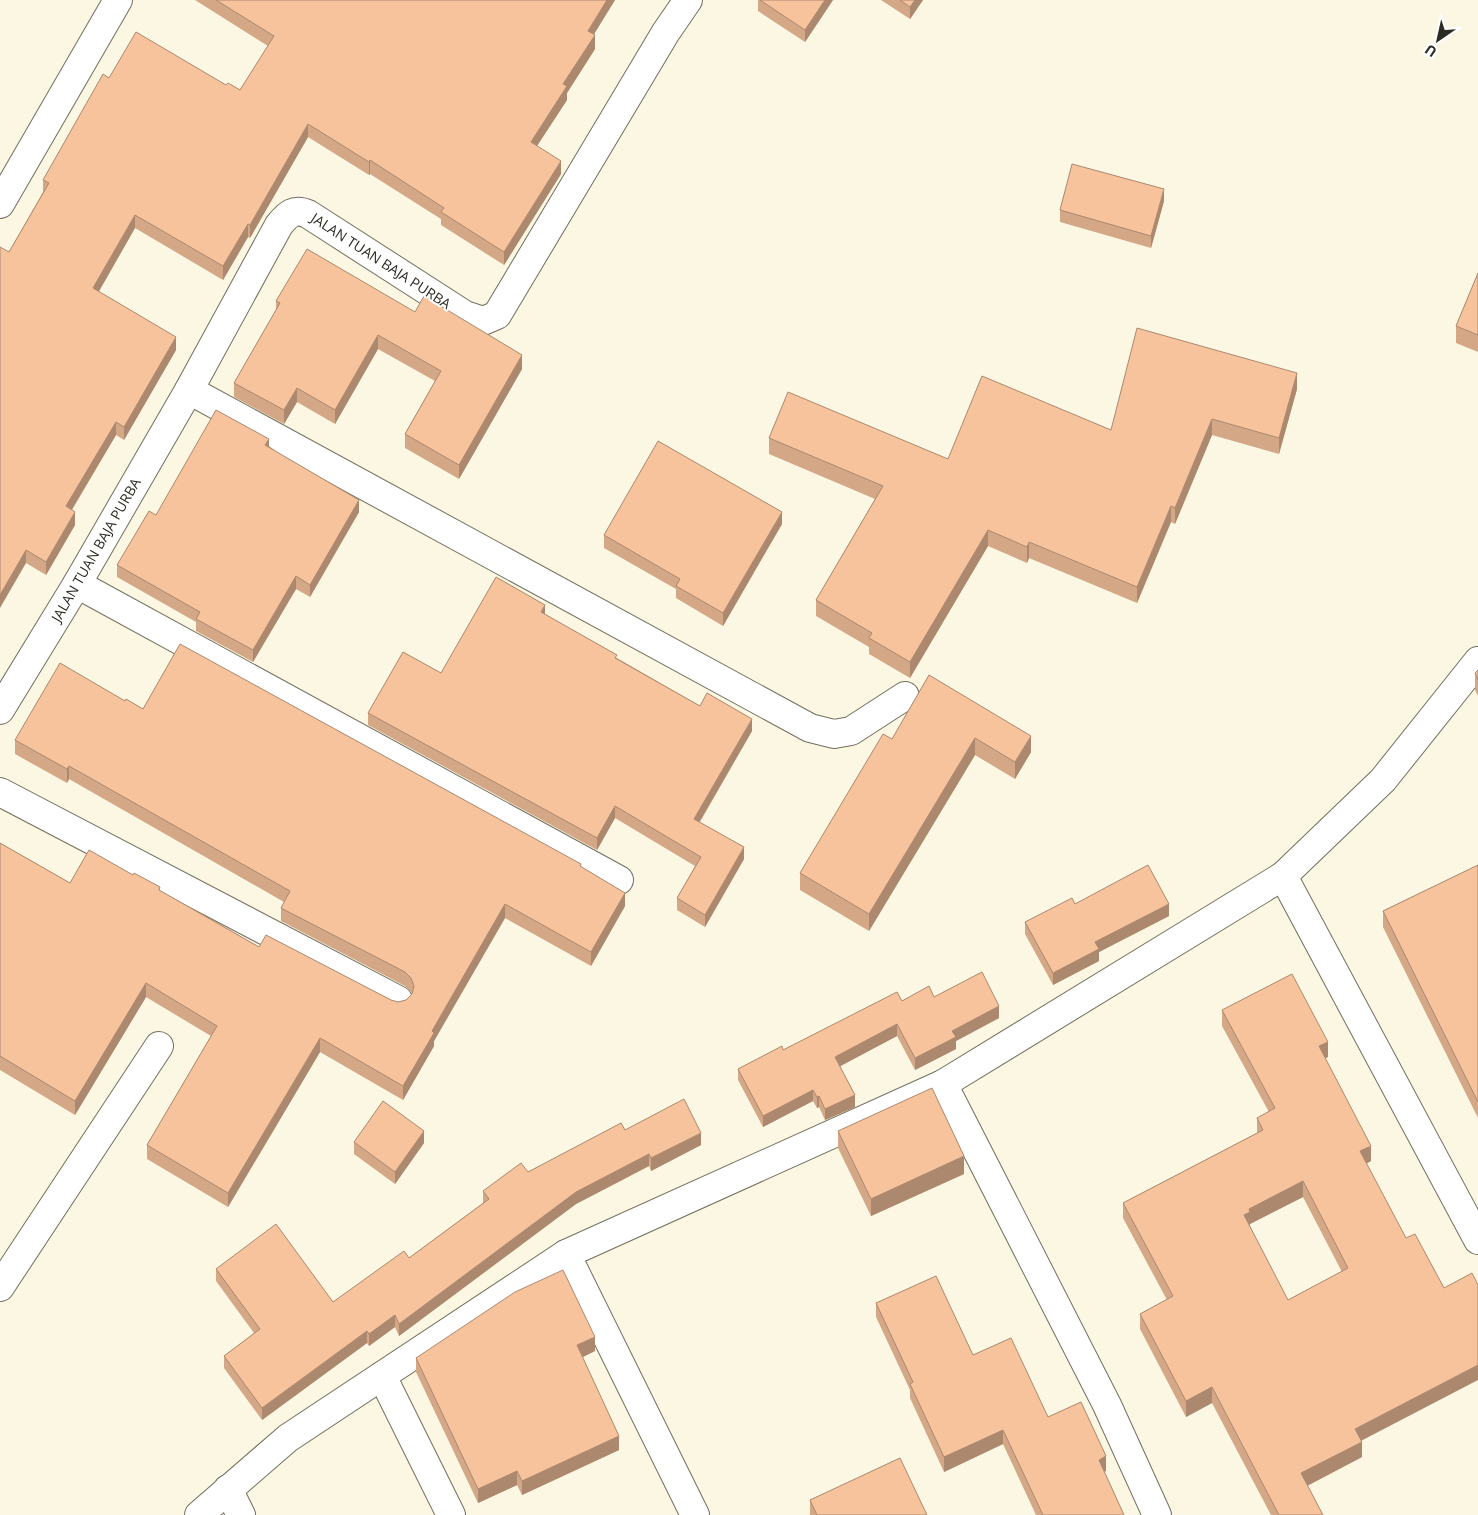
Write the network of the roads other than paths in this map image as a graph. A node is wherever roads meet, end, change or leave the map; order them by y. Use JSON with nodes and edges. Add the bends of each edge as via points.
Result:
{"nodes":[{"id":1,"x":118,"y":0,"type":"edge"},
{"id":2,"x":688,"y":0,"type":"edge"},
{"id":3,"x":0,"y":204,"type":"edge"},
{"id":4,"x":189,"y":390,"type":"junction"},
{"id":5,"x":77,"y":584,"type":"junction"},
{"id":6,"x":1478,"y":660,"type":"edge"},
{"id":7,"x":905,"y":696,"type":"dead end"},
{"id":8,"x":0,"y":710,"type":"edge"},
{"id":9,"x":0,"y":792,"type":"edge"},
{"id":10,"x":1283,"y":876,"type":"junction"},
{"id":11,"x":619,"y":880,"type":"dead end"},
{"id":12,"x":398,"y":1000,"type":"edge"},
{"id":13,"x":159,"y":1046,"type":"dead end"},
{"id":14,"x":944,"y":1084,"type":"junction"},
{"id":15,"x":1478,"y":1240,"type":"edge"},
{"id":16,"x":566,"y":1254,"type":"junction"},
{"id":17,"x":0,"y":1287,"type":"edge"},
{"id":18,"x":382,"y":1376,"type":"junction"},
{"id":19,"x":228,"y":1489,"type":"junction"},
{"id":20,"x":199,"y":1515,"type":"edge"},
{"id":21,"x":240,"y":1515,"type":"edge"},
{"id":22,"x":450,"y":1515,"type":"edge"},
{"id":23,"x":695,"y":1515,"type":"edge"},
{"id":24,"x":1157,"y":1515,"type":"edge"}],
"edges":[{"from":1,"to":3,"type":"street"},
{"from":2,"to":4,"type":"street","name":"JALAN TUAN BAJA PURBA","via":[[497,315],[483,321],[465,315],[308,214],[293,212],[279,225]]},
{"from":4,"to":5,"type":"street","name":"JALAN TUAN BAJA PURBA"},
{"from":4,"to":7,"type":"street","via":[[810,728],[834,734],[851,731]]},
{"from":5,"to":8,"type":"street","name":"JALAN TUAN BAJA PURBA"},
{"from":5,"to":11,"type":"street"},
{"from":6,"to":10,"type":"street","via":[[1383,780]]},
{"from":9,"to":12,"type":"street"},
{"from":10,"to":14,"type":"street"},
{"from":10,"to":15,"type":"street"},
{"from":13,"to":17,"type":"street"},
{"from":14,"to":16,"type":"street"},
{"from":14,"to":24,"type":"street","via":[[1107,1405]]},
{"from":16,"to":18,"type":"street"},
{"from":16,"to":23,"type":"street"},
{"from":18,"to":19,"type":"street","via":[[288,1438]]},
{"from":18,"to":22,"type":"street"},
{"from":19,"to":20,"type":"street"},
{"from":19,"to":21,"type":"street"}]}
